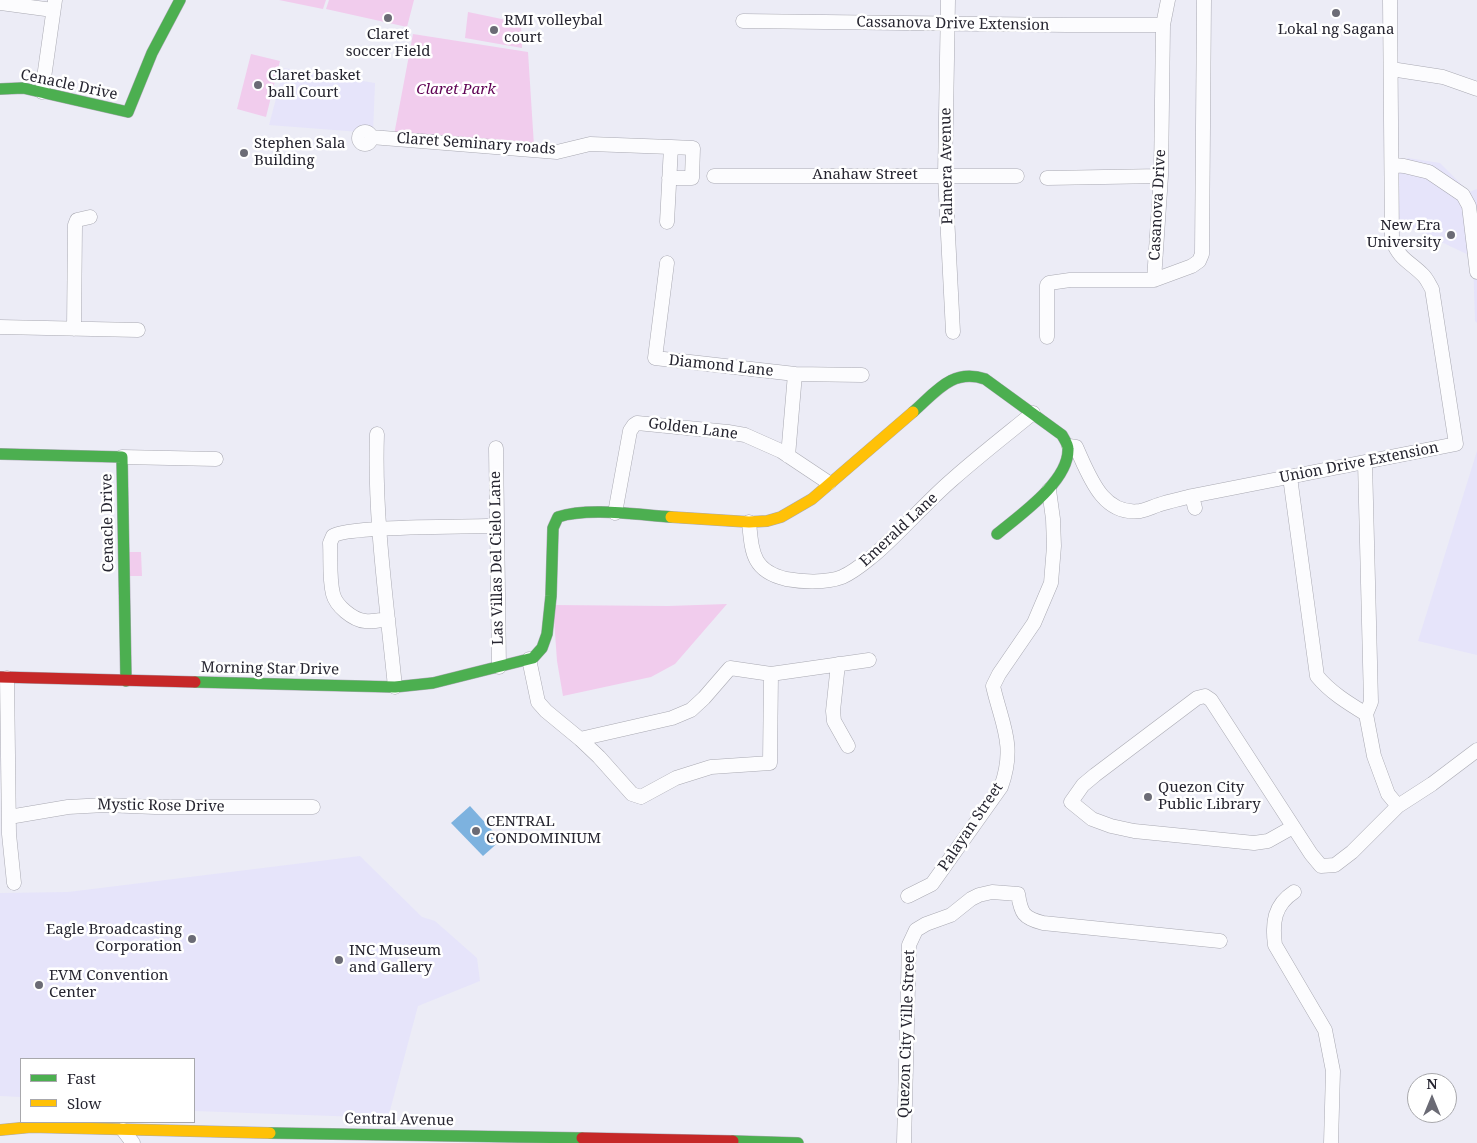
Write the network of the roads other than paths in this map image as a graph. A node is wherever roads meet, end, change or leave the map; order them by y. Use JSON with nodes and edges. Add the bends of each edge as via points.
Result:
{"nodes":[{"id":1,"x":180,"y":0,"type":"edge"},
{"id":2,"x":948,"y":0,"type":"edge"},
{"id":3,"x":1168,"y":0,"type":"edge"},
{"id":4,"x":1204,"y":0,"type":"edge"},
{"id":5,"x":1390,"y":0,"type":"edge"},
{"id":6,"x":0,"y":3,"type":"edge"},
{"id":7,"x":54,"y":5,"type":"edge"},
{"id":8,"x":743,"y":21,"type":"dead end"},
{"id":9,"x":948,"y":23,"type":"junction"},
{"id":10,"x":1164,"y":25,"type":"junction"},
{"id":11,"x":1391,"y":69,"type":"junction"},
{"id":12,"x":0,"y":89,"type":"edge"},
{"id":13,"x":1477,"y":89,"type":"edge"},
{"id":14,"x":42,"y":92,"type":"junction"},
{"id":15,"x":371,"y":137,"type":"dead end"},
{"id":16,"x":671,"y":147,"type":"junction"},
{"id":17,"x":1392,"y":165,"type":"junction"},
{"id":18,"x":714,"y":176,"type":"dead end"},
{"id":19,"x":945,"y":176,"type":"junction"},
{"id":20,"x":1017,"y":176,"type":"dead end"},
{"id":21,"x":1161,"y":176,"type":"junction"},
{"id":22,"x":669,"y":178,"type":"junction"},
{"id":23,"x":1047,"y":178,"type":"dead end"},
{"id":24,"x":90,"y":217,"type":"dead end"},
{"id":25,"x":667,"y":222,"type":"dead end"},
{"id":26,"x":667,"y":262,"type":"dead end"},
{"id":27,"x":1477,"y":272,"type":"edge"},
{"id":28,"x":1154,"y":280,"type":"junction"},
{"id":29,"x":0,"y":327,"type":"edge"},
{"id":30,"x":74,"y":329,"type":"junction"},
{"id":31,"x":138,"y":330,"type":"dead end"},
{"id":32,"x":953,"y":332,"type":"dead end"},
{"id":33,"x":1047,"y":336,"type":"dead end"},
{"id":34,"x":795,"y":374,"type":"junction"},
{"id":35,"x":862,"y":375,"type":"dead end"},
{"id":36,"x":1032,"y":413,"type":"junction"},
{"id":37,"x":377,"y":434,"type":"dead end"},
{"id":38,"x":1069,"y":446,"type":"junction"},
{"id":39,"x":496,"y":448,"type":"dead end"},
{"id":40,"x":0,"y":454,"type":"edge"},
{"id":41,"x":788,"y":456,"type":"junction"},
{"id":42,"x":122,"y":457,"type":"junction"},
{"id":43,"x":216,"y":459,"type":"dead end"},
{"id":44,"x":1365,"y":462,"type":"junction"},
{"id":45,"x":1290,"y":477,"type":"junction"},
{"id":46,"x":829,"y":483,"type":"junction"},
{"id":47,"x":1049,"y":490,"type":"junction"},
{"id":48,"x":615,"y":513,"type":"junction"},
{"id":49,"x":749,"y":522,"type":"junction"},
{"id":50,"x":487,"y":526,"type":"dead end"},
{"id":51,"x":380,"y":529,"type":"junction"},
{"id":52,"x":997,"y":534,"type":"dead end"},
{"id":53,"x":388,"y":619,"type":"junction"},
{"id":54,"x":532,"y":658,"type":"junction"},
{"id":55,"x":869,"y":660,"type":"dead end"},
{"id":56,"x":838,"y":664,"type":"junction"},
{"id":57,"x":499,"y":667,"type":"junction"},
{"id":58,"x":771,"y":674,"type":"junction"},
{"id":59,"x":4,"y":678,"type":"edge"},
{"id":60,"x":126,"y":681,"type":"junction"},
{"id":61,"x":396,"y":688,"type":"junction"},
{"id":62,"x":1366,"y":714,"type":"junction"},
{"id":63,"x":580,"y":739,"type":"junction"},
{"id":64,"x":848,"y":746,"type":"dead end"},
{"id":65,"x":1477,"y":750,"type":"edge"},
{"id":66,"x":1398,"y":806,"type":"junction"},
{"id":67,"x":313,"y":807,"type":"dead end"},
{"id":68,"x":10,"y":818,"type":"junction"},
{"id":69,"x":1293,"y":827,"type":"junction"},
{"id":70,"x":5,"y":834,"type":"edge"},
{"id":71,"x":14,"y":883,"type":"dead end"},
{"id":72,"x":1294,"y":892,"type":"dead end"},
{"id":73,"x":908,"y":896,"type":"dead end"},
{"id":74,"x":1220,"y":941,"type":"dead end"},
{"id":75,"x":0,"y":1130,"type":"edge"},
{"id":76,"x":123,"y":1130,"type":"junction"},
{"id":77,"x":133,"y":1143,"type":"edge"},
{"id":78,"x":798,"y":1143,"type":"edge"},
{"id":79,"x":904,"y":1143,"type":"edge"},
{"id":80,"x":1331,"y":1143,"type":"edge"}],
"edges":[{"from":1,"to":14,"type":"street","name":"Cenacle Drive","via":[[152,54],[128,112]]},
{"from":2,"to":9,"type":"street","name":"Palmera Avenue"},
{"from":3,"to":10,"type":"street","name":"Casanova Drive"},
{"from":4,"to":28,"type":"street","name":"Casanova Drive","via":[[1202,254],[1192,266]]},
{"from":5,"to":11,"type":"street","name":"Union Drive Extension"},
{"from":6,"to":7,"type":"street"},
{"from":7,"to":14,"type":"street"},
{"from":8,"to":9,"type":"street","name":"Cassanova Drive Extension"},
{"from":9,"to":10,"type":"street","name":"Cassanova Drive Extension"},
{"from":9,"to":19,"type":"street","name":"Palmera Avenue"},
{"from":10,"to":21,"type":"street","name":"Casanova Drive"},
{"from":11,"to":13,"type":"street","via":[[1443,77]]},
{"from":11,"to":17,"type":"street","name":"Union Drive Extension"},
{"from":12,"to":14,"type":"street","name":"Cenacle Drive","via":[[23,88]]},
{"from":15,"to":16,"type":"street","name":"Claret Seminary roads","via":[[557,152],[590,144]]},
{"from":16,"to":22,"type":"street"},
{"from":16,"to":22,"type":"street","name":"Claret Seminary roads","via":[[693,148],[692,178]]},
{"from":17,"to":27,"type":"street","via":[[1429,172],[1463,195],[1470,212]]},
{"from":17,"to":44,"type":"street","name":"Union Drive Extension","via":[[1392,240],[1396,251],[1425,276],[1432,288],[1456,444]]},
{"from":18,"to":19,"type":"street","name":"Anahaw Street"},
{"from":19,"to":20,"type":"street","name":"Anahaw Street"},
{"from":19,"to":32,"type":"street","name":"Palmera Avenue"},
{"from":21,"to":23,"type":"street"},
{"from":21,"to":28,"type":"street","name":"Casanova Drive"},
{"from":22,"to":25,"type":"street"},
{"from":24,"to":30,"type":"street","via":[[77,220],[74,225]]},
{"from":26,"to":34,"type":"street","name":"Diamond Lane","via":[[655,358]]},
{"from":28,"to":33,"type":"street","via":[[1049,283],[1046,292]]},
{"from":29,"to":30,"type":"street"},
{"from":30,"to":31,"type":"street"},
{"from":34,"to":35,"type":"street","name":"Diamond Lane"},
{"from":34,"to":41,"type":"street","name":"Diamond Lane"},
{"from":36,"to":38,"type":"street","via":[[1062,435]]},
{"from":36,"to":46,"type":"street","via":[[984,379],[960,376],[949,381]]},
{"from":36,"to":49,"type":"street","name":"Emerald Lane","via":[[952,480],[895,537],[842,577],[810,581],[773,576],[753,556]]},
{"from":37,"to":51,"type":"street"},
{"from":38,"to":45,"type":"street","name":"Union Drive Extension","via":[[1076,447],[1093,483],[1115,508],[1129,512],[1159,504],[1193,502]]},
{"from":38,"to":47,"type":"street","via":[[1066,463]]},
{"from":39,"to":57,"type":"street","name":"Las Villas Del Cielo Lane"},
{"from":40,"to":42,"type":"street","name":"Cenacle Drive"},
{"from":41,"to":46,"type":"street","name":"Golden Lane"},
{"from":41,"to":48,"type":"street","name":"Golden Lane","via":[[744,435],[637,424],[630,431]]},
{"from":42,"to":43,"type":"street"},
{"from":42,"to":60,"type":"street","name":"Cenacle Drive"},
{"from":44,"to":45,"type":"street","name":"Union Drive Extension"},
{"from":44,"to":62,"type":"street","via":[[1371,702]]},
{"from":45,"to":62,"type":"street","via":[[1317,676],[1337,695]]},
{"from":46,"to":49,"type":"street","via":[[812,499],[780,517]]},
{"from":47,"to":52,"type":"street"},
{"from":47,"to":73,"type":"street","name":"Palayan Street","via":[[1054,546],[1051,583],[1034,623],[993,686],[1007,740],[1005,775],[1001,786],[932,884]]},
{"from":48,"to":49,"type":"street"},
{"from":48,"to":54,"type":"street","via":[[564,514],[555,522],[548,625],[541,650]]},
{"from":50,"to":51,"type":"street"},
{"from":51,"to":53,"type":"street"},
{"from":51,"to":53,"type":"street","via":[[339,532],[333,536],[330,543],[333,596],[342,608],[363,621]]},
{"from":53,"to":61,"type":"street"},
{"from":54,"to":57,"type":"street","name":"Morning Star Drive"},
{"from":54,"to":63,"type":"street","via":[[538,702]]},
{"from":55,"to":56,"type":"street"},
{"from":56,"to":58,"type":"street"},
{"from":56,"to":64,"type":"street","via":[[834,721]]},
{"from":57,"to":61,"type":"street","name":"Morning Star Drive"},
{"from":58,"to":63,"type":"street","via":[[730,668],[691,710],[672,718]]},
{"from":58,"to":63,"type":"street","via":[[770,763],[711,767],[676,778],[637,797]]},
{"from":59,"to":60,"type":"street","name":"Morning Star Drive"},
{"from":59,"to":68,"type":"street"},
{"from":60,"to":61,"type":"street","name":"Morning Star Drive"},
{"from":62,"to":66,"type":"street","via":[[1374,756],[1388,794]]},
{"from":65,"to":66,"type":"street"},
{"from":66,"to":69,"type":"street","via":[[1335,865],[1321,866]]},
{"from":67,"to":68,"type":"street","name":"Mystic Rose Drive","via":[[105,805],[68,807]]},
{"from":68,"to":70,"type":"street"},
{"from":69,"to":69,"type":"street","via":[[1212,700],[1205,696],[1197,698],[1095,775],[1071,802],[1092,819],[1134,831],[1254,843],[1268,841]]},
{"from":70,"to":71,"type":"street"},
{"from":72,"to":80,"type":"street","via":[[1274,914],[1275,945],[1325,1030],[1333,1071]]},
{"from":74,"to":79,"type":"street","name":"Quezon City Ville Street","via":[[1043,923],[1030,920],[1020,910],[1018,894],[992,892],[971,899],[950,915],[916,930],[909,944]]},
{"from":75,"to":76,"type":"street","name":"Central Avenue","via":[[31,1127]]},
{"from":76,"to":77,"type":"street"},
{"from":76,"to":78,"type":"street","name":"Central Avenue"}]}
